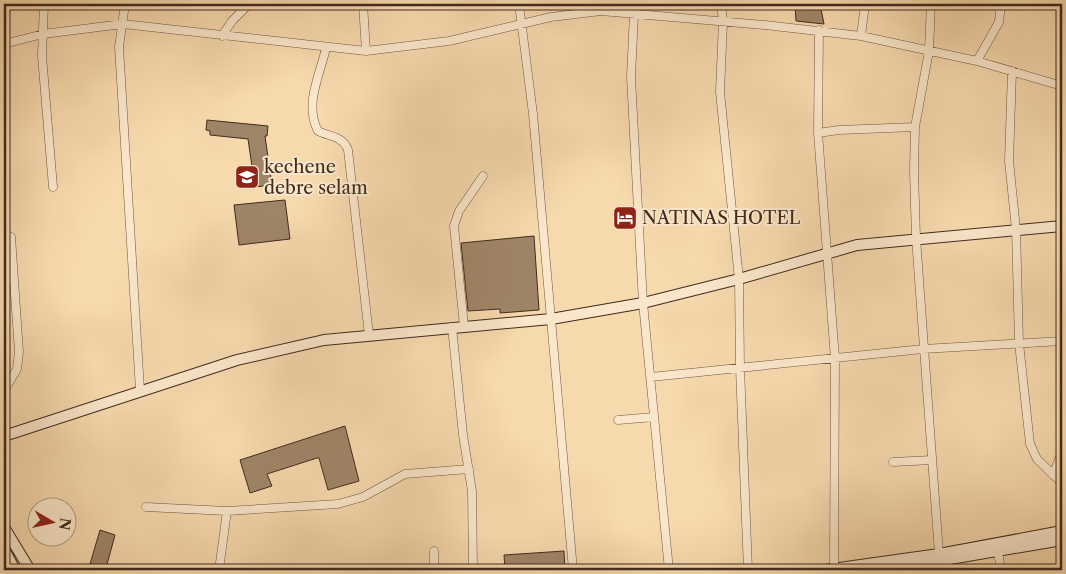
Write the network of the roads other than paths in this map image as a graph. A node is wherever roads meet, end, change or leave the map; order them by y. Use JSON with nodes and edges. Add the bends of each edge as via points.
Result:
{"nodes":[{"id":1,"x":44,"y":4,"type":"edge"},
{"id":2,"x":125,"y":4,"type":"edge"},
{"id":3,"x":249,"y":4,"type":"edge"},
{"id":4,"x":363,"y":4,"type":"edge"},
{"id":5,"x":519,"y":4,"type":"edge"},
{"id":6,"x":721,"y":4,"type":"edge"},
{"id":7,"x":865,"y":4,"type":"edge"},
{"id":8,"x":931,"y":4,"type":"edge"},
{"id":9,"x":1001,"y":4,"type":"edge"},
{"id":10,"x":634,"y":14,"type":"junction"},
{"id":11,"x":723,"y":21,"type":"junction"},
{"id":12,"x":124,"y":24,"type":"junction"},
{"id":13,"x":521,"y":25,"type":"junction"},
{"id":14,"x":819,"y":30,"type":"junction"},
{"id":15,"x":43,"y":34,"type":"junction"},
{"id":16,"x":222,"y":36,"type":"junction"},
{"id":17,"x":861,"y":36,"type":"junction"},
{"id":18,"x":4,"y":44,"type":"edge"},
{"id":19,"x":326,"y":48,"type":"junction"},
{"id":20,"x":366,"y":51,"type":"junction"},
{"id":21,"x":929,"y":51,"type":"junction"},
{"id":22,"x":977,"y":62,"type":"junction"},
{"id":23,"x":1012,"y":71,"type":"junction"},
{"id":24,"x":1062,"y":86,"type":"edge"},
{"id":25,"x":915,"y":127,"type":"junction"},
{"id":26,"x":818,"y":133,"type":"junction"},
{"id":27,"x":483,"y":176,"type":"dead end"},
{"id":28,"x":53,"y":187,"type":"dead end"},
{"id":29,"x":1062,"y":226,"type":"edge"},
{"id":30,"x":1016,"y":229,"type":"junction"},
{"id":31,"x":11,"y":237,"type":"dead end"},
{"id":32,"x":916,"y":238,"type":"junction"},
{"id":33,"x":826,"y":254,"type":"junction"},
{"id":34,"x":739,"y":279,"type":"junction"},
{"id":35,"x":643,"y":303,"type":"junction"},
{"id":36,"x":551,"y":318,"type":"junction"},
{"id":37,"x":464,"y":326,"type":"junction"},
{"id":38,"x":452,"y":327,"type":"junction"},
{"id":39,"x":369,"y":335,"type":"junction"},
{"id":40,"x":1062,"y":340,"type":"edge"},
{"id":41,"x":1019,"y":343,"type":"junction"},
{"id":42,"x":923,"y":349,"type":"junction"},
{"id":43,"x":835,"y":360,"type":"junction"},
{"id":44,"x":740,"y":368,"type":"junction"},
{"id":45,"x":650,"y":377,"type":"junction"},
{"id":46,"x":140,"y":390,"type":"junction"},
{"id":47,"x":4,"y":391,"type":"edge"},
{"id":48,"x":654,"y":417,"type":"junction"},
{"id":49,"x":618,"y":420,"type":"dead end"},
{"id":50,"x":4,"y":436,"type":"edge"},
{"id":51,"x":1062,"y":452,"type":"edge"},
{"id":52,"x":932,"y":460,"type":"junction"},
{"id":53,"x":893,"y":462,"type":"dead end"},
{"id":54,"x":469,"y":470,"type":"junction"},
{"id":55,"x":1053,"y":474,"type":"junction"},
{"id":56,"x":1062,"y":483,"type":"edge"},
{"id":57,"x":146,"y":507,"type":"dead end"},
{"id":58,"x":227,"y":511,"type":"junction"},
{"id":59,"x":4,"y":527,"type":"edge"},
{"id":60,"x":1062,"y":531,"type":"edge"},
{"id":61,"x":1062,"y":540,"type":"edge"},
{"id":62,"x":4,"y":549,"type":"edge"},
{"id":63,"x":434,"y":551,"type":"dead end"},
{"id":64,"x":998,"y":552,"type":"junction"},
{"id":65,"x":939,"y":554,"type":"junction"},
{"id":66,"x":830,"y":569,"type":"edge"},
{"id":67,"x":15,"y":570,"type":"edge"},
{"id":68,"x":30,"y":570,"type":"edge"},
{"id":69,"x":219,"y":570,"type":"edge"},
{"id":70,"x":434,"y":570,"type":"edge"},
{"id":71,"x":473,"y":570,"type":"edge"},
{"id":72,"x":573,"y":570,"type":"edge"},
{"id":73,"x":669,"y":570,"type":"edge"},
{"id":74,"x":748,"y":570,"type":"edge"},
{"id":75,"x":886,"y":570,"type":"edge"},
{"id":76,"x":1001,"y":570,"type":"edge"}],
"edges":[{"from":1,"to":15,"type":"street"},
{"from":2,"to":12,"type":"street"},
{"from":3,"to":16,"type":"street"},
{"from":4,"to":20,"type":"street"},
{"from":5,"to":13,"type":"street"},
{"from":6,"to":11,"type":"street"},
{"from":7,"to":17,"type":"street"},
{"from":8,"to":21,"type":"street"},
{"from":9,"to":22,"type":"street","via":[[999,22]]},
{"from":10,"to":11,"type":"street"},
{"from":10,"to":13,"type":"street","via":[[578,13]]},
{"from":10,"to":35,"type":"street","via":[[630,77]]},
{"from":11,"to":14,"type":"street"},
{"from":11,"to":34,"type":"street","via":[[720,92]]},
{"from":12,"to":15,"type":"street"},
{"from":12,"to":16,"type":"street"},
{"from":12,"to":46,"type":"street","via":[[119,47]]},
{"from":13,"to":20,"type":"street","via":[[449,41]]},
{"from":13,"to":36,"type":"street","via":[[533,114]]},
{"from":14,"to":17,"type":"street"},
{"from":14,"to":26,"type":"street"},
{"from":15,"to":18,"type":"street"},
{"from":15,"to":28,"type":"street"},
{"from":16,"to":19,"type":"street"},
{"from":17,"to":21,"type":"street"},
{"from":19,"to":20,"type":"street"},
{"from":19,"to":39,"type":"street","via":[[312,94],[315,126],[318,132],[346,142]]},
{"from":21,"to":22,"type":"street"},
{"from":21,"to":25,"type":"street"},
{"from":22,"to":23,"type":"street"},
{"from":23,"to":24,"type":"street"},
{"from":23,"to":30,"type":"street","via":[[1010,162]]},
{"from":25,"to":26,"type":"street"},
{"from":25,"to":32,"type":"street"},
{"from":26,"to":33,"type":"street"},
{"from":27,"to":37,"type":"street","via":[[459,211],[454,226]]},
{"from":29,"to":30,"type":"main road"},
{"from":30,"to":32,"type":"main road"},
{"from":30,"to":41,"type":"street"},
{"from":31,"to":47,"type":"street","via":[[19,357],[17,369]]},
{"from":32,"to":33,"type":"main road","via":[[857,245]]},
{"from":32,"to":42,"type":"street"},
{"from":33,"to":34,"type":"main road"},
{"from":33,"to":43,"type":"street"},
{"from":34,"to":35,"type":"main road"},
{"from":34,"to":44,"type":"street"},
{"from":35,"to":36,"type":"main road"},
{"from":35,"to":45,"type":"street"},
{"from":36,"to":37,"type":"main road"},
{"from":36,"to":72,"type":"street"},
{"from":37,"to":38,"type":"main road"},
{"from":38,"to":39,"type":"main road"},
{"from":38,"to":54,"type":"street"},
{"from":39,"to":46,"type":"main road","via":[[324,340],[237,360]]},
{"from":40,"to":41,"type":"street"},
{"from":41,"to":42,"type":"street"},
{"from":41,"to":55,"type":"street","via":[[1030,444],[1037,459]]},
{"from":42,"to":43,"type":"street"},
{"from":42,"to":52,"type":"street"},
{"from":43,"to":44,"type":"street"},
{"from":43,"to":66,"type":"street"},
{"from":44,"to":45,"type":"street"},
{"from":44,"to":74,"type":"street"},
{"from":45,"to":48,"type":"street"},
{"from":46,"to":50,"type":"main road"},
{"from":48,"to":49,"type":"street"},
{"from":48,"to":73,"type":"street"},
{"from":51,"to":55,"type":"street"},
{"from":52,"to":53,"type":"street"},
{"from":52,"to":65,"type":"street"},
{"from":54,"to":58,"type":"street","via":[[404,474],[363,497],[338,504]]},
{"from":54,"to":71,"type":"street"},
{"from":55,"to":56,"type":"street"},
{"from":57,"to":58,"type":"street"},
{"from":58,"to":69,"type":"street"},
{"from":59,"to":68,"type":"main road"},
{"from":60,"to":65,"type":"main road"},
{"from":61,"to":64,"type":"main road"},
{"from":62,"to":67,"type":"main road"},
{"from":63,"to":70,"type":"street"},
{"from":64,"to":75,"type":"main road"},
{"from":64,"to":76,"type":"street"},
{"from":65,"to":66,"type":"main road"}]}
